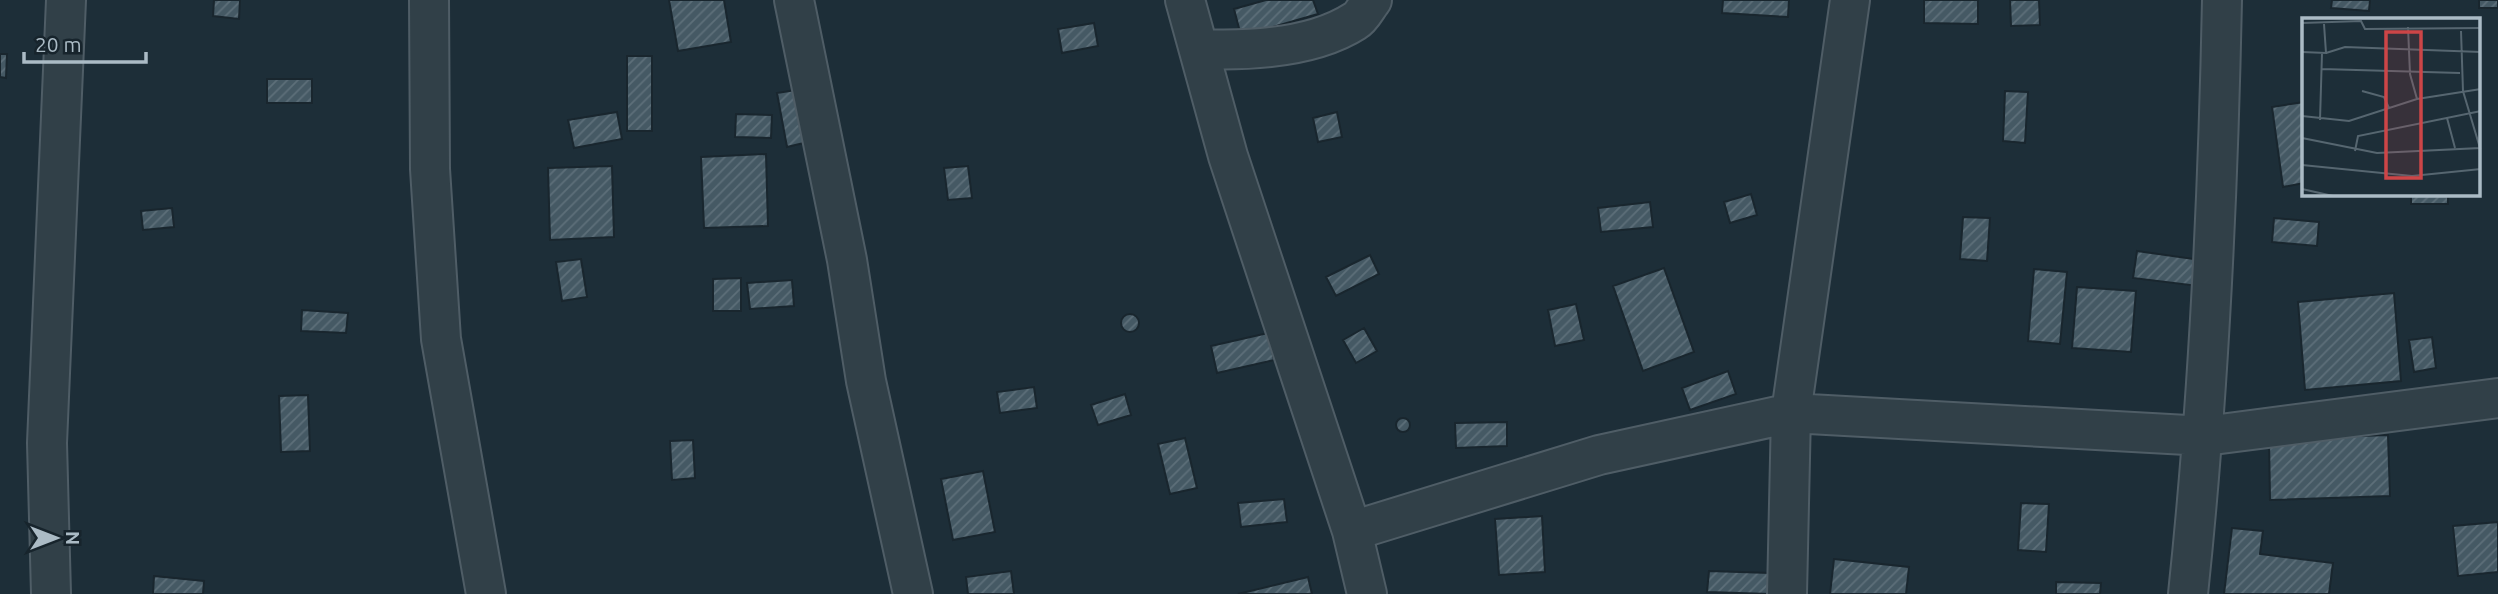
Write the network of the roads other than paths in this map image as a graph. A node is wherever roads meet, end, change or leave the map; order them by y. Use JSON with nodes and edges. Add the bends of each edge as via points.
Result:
{"nodes":[{"id":1,"x":66,"y":0,"type":"edge"},
{"id":2,"x":429,"y":0,"type":"edge"},
{"id":3,"x":794,"y":0,"type":"edge"},
{"id":4,"x":1185,"y":0,"type":"edge"},
{"id":5,"x":1372,"y":0,"type":"edge"},
{"id":6,"x":1850,"y":0,"type":"edge"},
{"id":7,"x":2222,"y":0,"type":"edge"},
{"id":8,"x":1199,"y":49,"type":"junction"},
{"id":9,"x":2498,"y":398,"type":"edge"},
{"id":10,"x":1791,"y":413,"type":"junction"},
{"id":11,"x":2205,"y":436,"type":"junction"},
{"id":12,"x":1352,"y":531,"type":"junction"},
{"id":13,"x":51,"y":594,"type":"edge"},
{"id":14,"x":486,"y":594,"type":"edge"},
{"id":15,"x":913,"y":594,"type":"edge"},
{"id":16,"x":1367,"y":594,"type":"edge"},
{"id":17,"x":1787,"y":594,"type":"edge"},
{"id":18,"x":2189,"y":594,"type":"edge"}],
"edges":[{"from":1,"to":13,"type":"street","via":[[47,443]]},
{"from":2,"to":14,"type":"street","via":[[430,169],[441,339]]},
{"from":3,"to":15,"type":"street","via":[[848,260],[866,381]]},
{"from":4,"to":8,"type":"street"},
{"from":5,"to":8,"type":"street","via":[[1356,21],[1297,44]]},
{"from":6,"to":10,"type":"street"},
{"from":7,"to":11,"type":"street"},
{"from":8,"to":12,"type":"street","via":[[1228,156]]},
{"from":9,"to":11,"type":"street"},
{"from":10,"to":11,"type":"street"},
{"from":10,"to":12,"type":"street","via":[[1599,455]]},
{"from":10,"to":17,"type":"street"},
{"from":11,"to":18,"type":"street"},
{"from":12,"to":16,"type":"street"}]}
